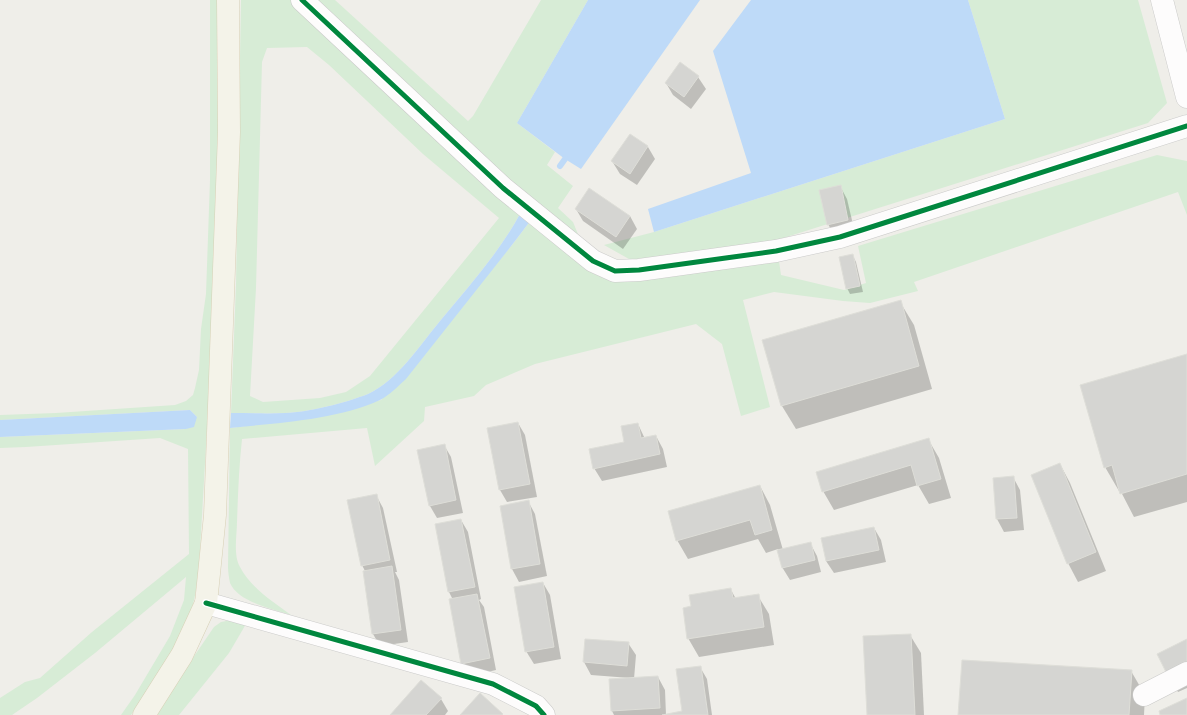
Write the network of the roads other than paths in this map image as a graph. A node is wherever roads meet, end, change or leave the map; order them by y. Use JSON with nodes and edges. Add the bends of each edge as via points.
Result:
{"nodes":[{"id":1,"x":228,"y":0,"type":"edge"},
{"id":2,"x":302,"y":0,"type":"edge"},
{"id":3,"x":1162,"y":0,"type":"edge"},
{"id":4,"x":1187,"y":97,"type":"edge"},
{"id":5,"x":1187,"y":126,"type":"edge"},
{"id":6,"x":206,"y":603,"type":"junction"},
{"id":7,"x":1187,"y":673,"type":"edge"},
{"id":8,"x":1144,"y":695,"type":"dead end"},
{"id":9,"x":144,"y":715,"type":"edge"},
{"id":10,"x":544,"y":715,"type":"edge"}],
"edges":[{"from":1,"to":6,"type":"main road","via":[[229,132],[215,515]]},
{"from":2,"to":5,"type":"street","via":[[503,188],[593,261],[615,271],[776,251],[840,237]]},
{"from":3,"to":4,"type":"street"},
{"from":6,"to":9,"type":"main road","via":[[182,655]]},
{"from":6,"to":10,"type":"street","via":[[493,684],[536,706]]},
{"from":7,"to":8,"type":"street"}]}
